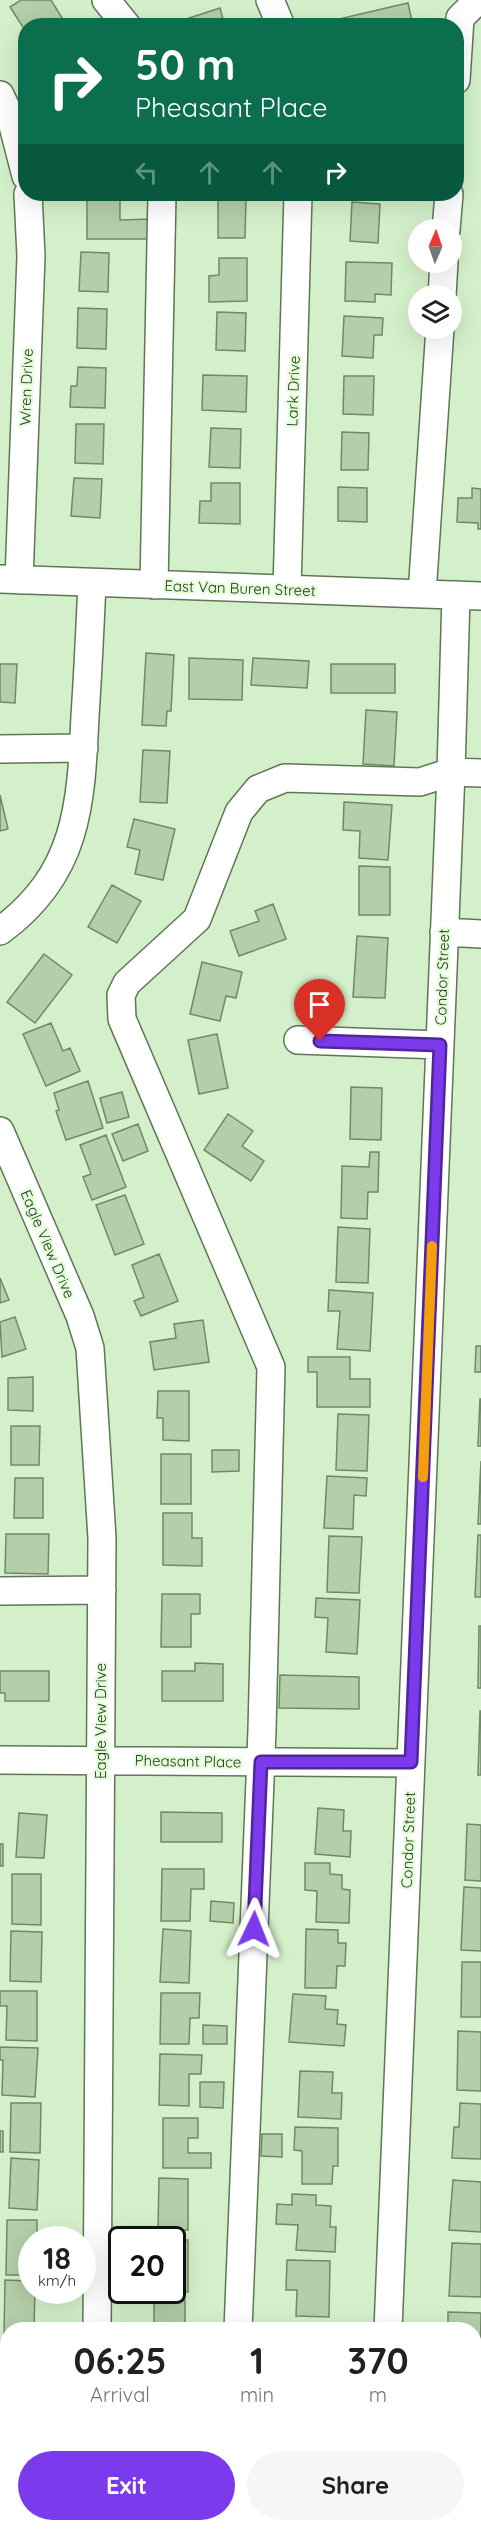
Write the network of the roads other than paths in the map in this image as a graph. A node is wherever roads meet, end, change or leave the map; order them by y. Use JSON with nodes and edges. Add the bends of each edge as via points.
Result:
{"nodes":[{"id":1,"x":106,"y":0,"type":"edge"},
{"id":2,"x":270,"y":0,"type":"edge"},
{"id":3,"x":121,"y":18,"type":"edge"},
{"id":4,"x":278,"y":18,"type":"edge"},
{"id":5,"x":0,"y":95,"type":"edge"},
{"id":6,"x":18,"y":145,"type":"edge"},
{"id":7,"x":28,"y":201,"type":"edge"},
{"id":8,"x":162,"y":201,"type":"edge"},
{"id":9,"x":298,"y":201,"type":"edge"},
{"id":10,"x":448,"y":201,"type":"edge"},
{"id":11,"x":447,"y":219,"type":"edge"},
{"id":12,"x":439,"y":339,"type":"edge"},
{"id":13,"x":10,"y":580,"type":"edge"},
{"id":14,"x":92,"y":583,"type":"junction"},
{"id":15,"x":154,"y":585,"type":"junction"},
{"id":16,"x":287,"y":589,"type":"junction"},
{"id":17,"x":422,"y":594,"type":"junction"},
{"id":18,"x":468,"y":596,"type":"edge"},
{"id":19,"x":84,"y":748,"type":"junction"},
{"id":20,"x":0,"y":749,"type":"edge"},
{"id":21,"x":452,"y":772,"type":"junction"},
{"id":22,"x":481,"y":773,"type":"edge"},
{"id":23,"x":0,"y":931,"type":"edge"},
{"id":24,"x":444,"y":932,"type":"junction"},
{"id":25,"x":481,"y":934,"type":"edge"},
{"id":26,"x":298,"y":1040,"type":"dead end"},
{"id":27,"x":440,"y":1045,"type":"junction"},
{"id":28,"x":0,"y":1131,"type":"edge"},
{"id":29,"x":102,"y":1590,"type":"junction"},
{"id":30,"x":0,"y":1592,"type":"edge"},
{"id":31,"x":0,"y":1760,"type":"edge"},
{"id":32,"x":100,"y":1761,"type":"junction"},
{"id":33,"x":261,"y":1762,"type":"junction"},
{"id":34,"x":411,"y":1762,"type":"junction"},
{"id":35,"x":97,"y":2322,"type":"edge"},
{"id":36,"x":238,"y":2322,"type":"edge"},
{"id":37,"x":388,"y":2322,"type":"edge"}],
"edges":[{"from":1,"to":3,"type":"street"},
{"from":2,"to":4,"type":"street"},
{"from":5,"to":6,"type":"street"},
{"from":7,"to":13,"type":"street","name":"Wren Drive","via":[[31,256]]},
{"from":8,"to":15,"type":"street"},
{"from":9,"to":16,"type":"street","name":"Lark Drive"},
{"from":10,"to":11,"type":"street"},
{"from":12,"to":17,"type":"street"},
{"from":13,"to":14,"type":"street","name":"East Van Buren Street"},
{"from":14,"to":15,"type":"street","name":"East Van Buren Street"},
{"from":14,"to":19,"type":"street"},
{"from":15,"to":16,"type":"street","name":"East Van Buren Street"},
{"from":16,"to":17,"type":"street","name":"East Van Buren Street"},
{"from":17,"to":18,"type":"street","name":"East Van Buren Street"},
{"from":18,"to":21,"type":"street","name":"Condor Street"},
{"from":19,"to":20,"type":"street"},
{"from":19,"to":23,"type":"street","via":[[82,792],[68,844],[34,902]]},
{"from":21,"to":22,"type":"street"},
{"from":21,"to":24,"type":"street","name":"Condor Street"},
{"from":21,"to":33,"type":"street","via":[[420,782],[285,777],[258,789],[239,812],[197,920],[127,983],[121,995],[122,1019],[271,1367]]},
{"from":24,"to":25,"type":"street"},
{"from":24,"to":27,"type":"street","name":"Condor Street"},
{"from":26,"to":27,"type":"street"},
{"from":27,"to":34,"type":"street","name":"Condor Street"},
{"from":28,"to":29,"type":"street","name":"Eagle View Drive","via":[[80,1316],[90,1348]]},
{"from":29,"to":30,"type":"street"},
{"from":29,"to":32,"type":"street","name":"Eagle View Drive"},
{"from":31,"to":32,"type":"street","name":"Pheasant Place"},
{"from":32,"to":33,"type":"street","name":"Pheasant Place"},
{"from":32,"to":35,"type":"street","name":"Eagle View Drive"},
{"from":33,"to":34,"type":"street","name":"Pheasant Place"},
{"from":33,"to":36,"type":"street"},
{"from":34,"to":37,"type":"street","name":"Condor Street"}]}
